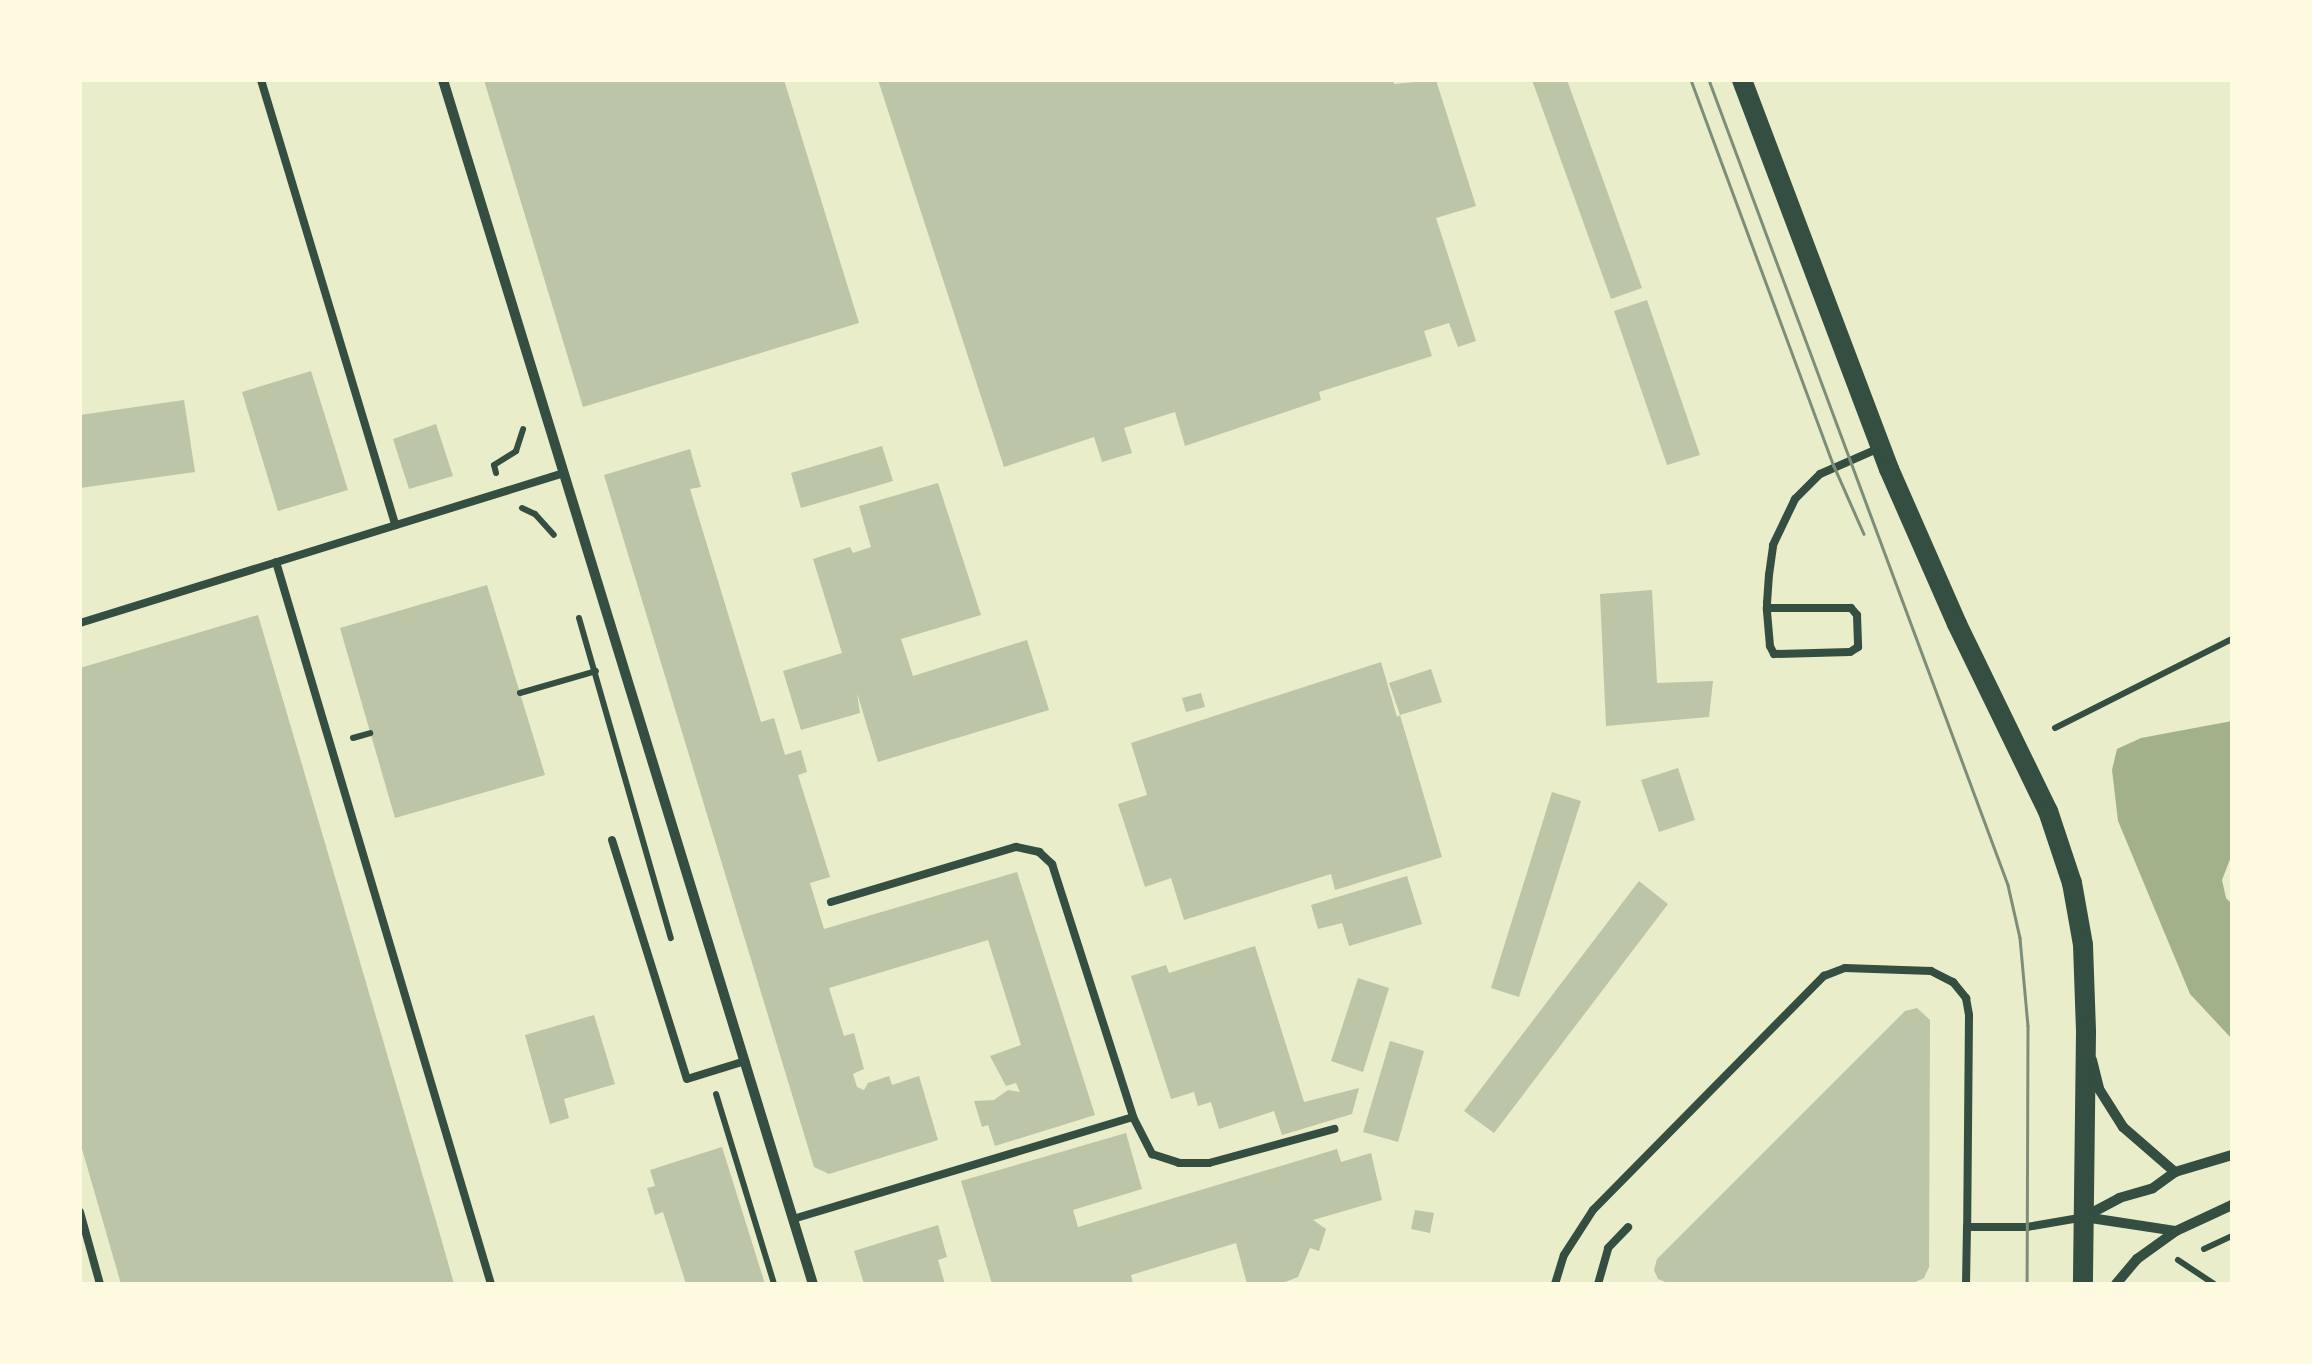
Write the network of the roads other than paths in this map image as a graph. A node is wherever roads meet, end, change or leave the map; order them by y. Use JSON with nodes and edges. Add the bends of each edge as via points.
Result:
{"nodes":[{"id":1,"x":261,"y":80,"type":"edge"},
{"id":2,"x":444,"y":80,"type":"edge"},
{"id":3,"x":1742,"y":80,"type":"edge"},
{"id":4,"x":1882,"y":448,"type":"junction"},
{"id":5,"x":564,"y":472,"type":"junction"},
{"id":6,"x":396,"y":525,"type":"junction"},
{"id":7,"x":276,"y":562,"type":"junction"},
{"id":8,"x":1767,"y":608,"type":"junction"},
{"id":9,"x":80,"y":623,"type":"edge"},
{"id":10,"x":612,"y":840,"type":"dead end"},
{"id":11,"x":831,"y":902,"type":"dead end"},
{"id":12,"x":2086,"y":1032,"type":"junction"},
{"id":13,"x":745,"y":1062,"type":"junction"},
{"id":14,"x":1133,"y":1116,"type":"junction"},
{"id":15,"x":1334,"y":1129,"type":"dead end"},
{"id":16,"x":2232,"y":1155,"type":"edge"},
{"id":17,"x":2175,"y":1172,"type":"junction"},
{"id":18,"x":2232,"y":1206,"type":"edge"},
{"id":19,"x":80,"y":1212,"type":"edge"},
{"id":20,"x":2084,"y":1217,"type":"junction"},
{"id":21,"x":794,"y":1219,"type":"junction"},
{"id":22,"x":1628,"y":1227,"type":"dead end"},
{"id":23,"x":1967,"y":1227,"type":"junction"},
{"id":24,"x":2176,"y":1231,"type":"junction"},
{"id":25,"x":100,"y":1284,"type":"edge"},
{"id":26,"x":491,"y":1284,"type":"edge"},
{"id":27,"x":813,"y":1284,"type":"edge"},
{"id":28,"x":1554,"y":1284,"type":"edge"},
{"id":29,"x":1598,"y":1284,"type":"edge"},
{"id":30,"x":1966,"y":1284,"type":"edge"},
{"id":31,"x":2083,"y":1284,"type":"edge"},
{"id":32,"x":2116,"y":1284,"type":"edge"}],
"edges":[{"from":1,"to":6,"type":"lane"},
{"from":2,"to":5,"type":"street"},
{"from":3,"to":4,"type":"main road"},
{"from":4,"to":8,"type":"lane","via":[[1826,470],[1795,499],[1773,545]]},
{"from":4,"to":12,"type":"main road","via":[[2048,811],[2080,929]]},
{"from":5,"to":6,"type":"lane"},
{"from":5,"to":13,"type":"street"},
{"from":6,"to":7,"type":"lane"},
{"from":7,"to":9,"type":"lane"},
{"from":7,"to":26,"type":"lane"},
{"from":8,"to":8,"type":"lane","via":[[1774,654],[1858,647],[1851,608]]},
{"from":10,"to":13,"type":"lane","via":[[687,1080]]},
{"from":11,"to":14,"type":"lane","via":[[1016,848],[1046,856]]},
{"from":12,"to":17,"type":"street","via":[[2099,1089],[2144,1150]]},
{"from":12,"to":20,"type":"main road"},
{"from":13,"to":21,"type":"street"},
{"from":14,"to":15,"type":"lane","via":[[1144,1146],[1180,1163],[1209,1163]]},
{"from":14,"to":21,"type":"lane"},
{"from":16,"to":17,"type":"street"},
{"from":17,"to":20,"type":"street","via":[[2154,1188]]},
{"from":18,"to":24,"type":"street"},
{"from":19,"to":25,"type":"lane"},
{"from":20,"to":23,"type":"lane","via":[[2028,1228]]},
{"from":20,"to":24,"type":"street"},
{"from":20,"to":31,"type":"main road"},
{"from":21,"to":27,"type":"street"},
{"from":22,"to":29,"type":"lane","via":[[1608,1248]]},
{"from":23,"to":28,"type":"lane","via":[[1966,998],[1954,982],[1931,971],[1845,968],[1824,976],[1593,1210]]},
{"from":23,"to":30,"type":"lane"},
{"from":24,"to":32,"type":"street"}]}
